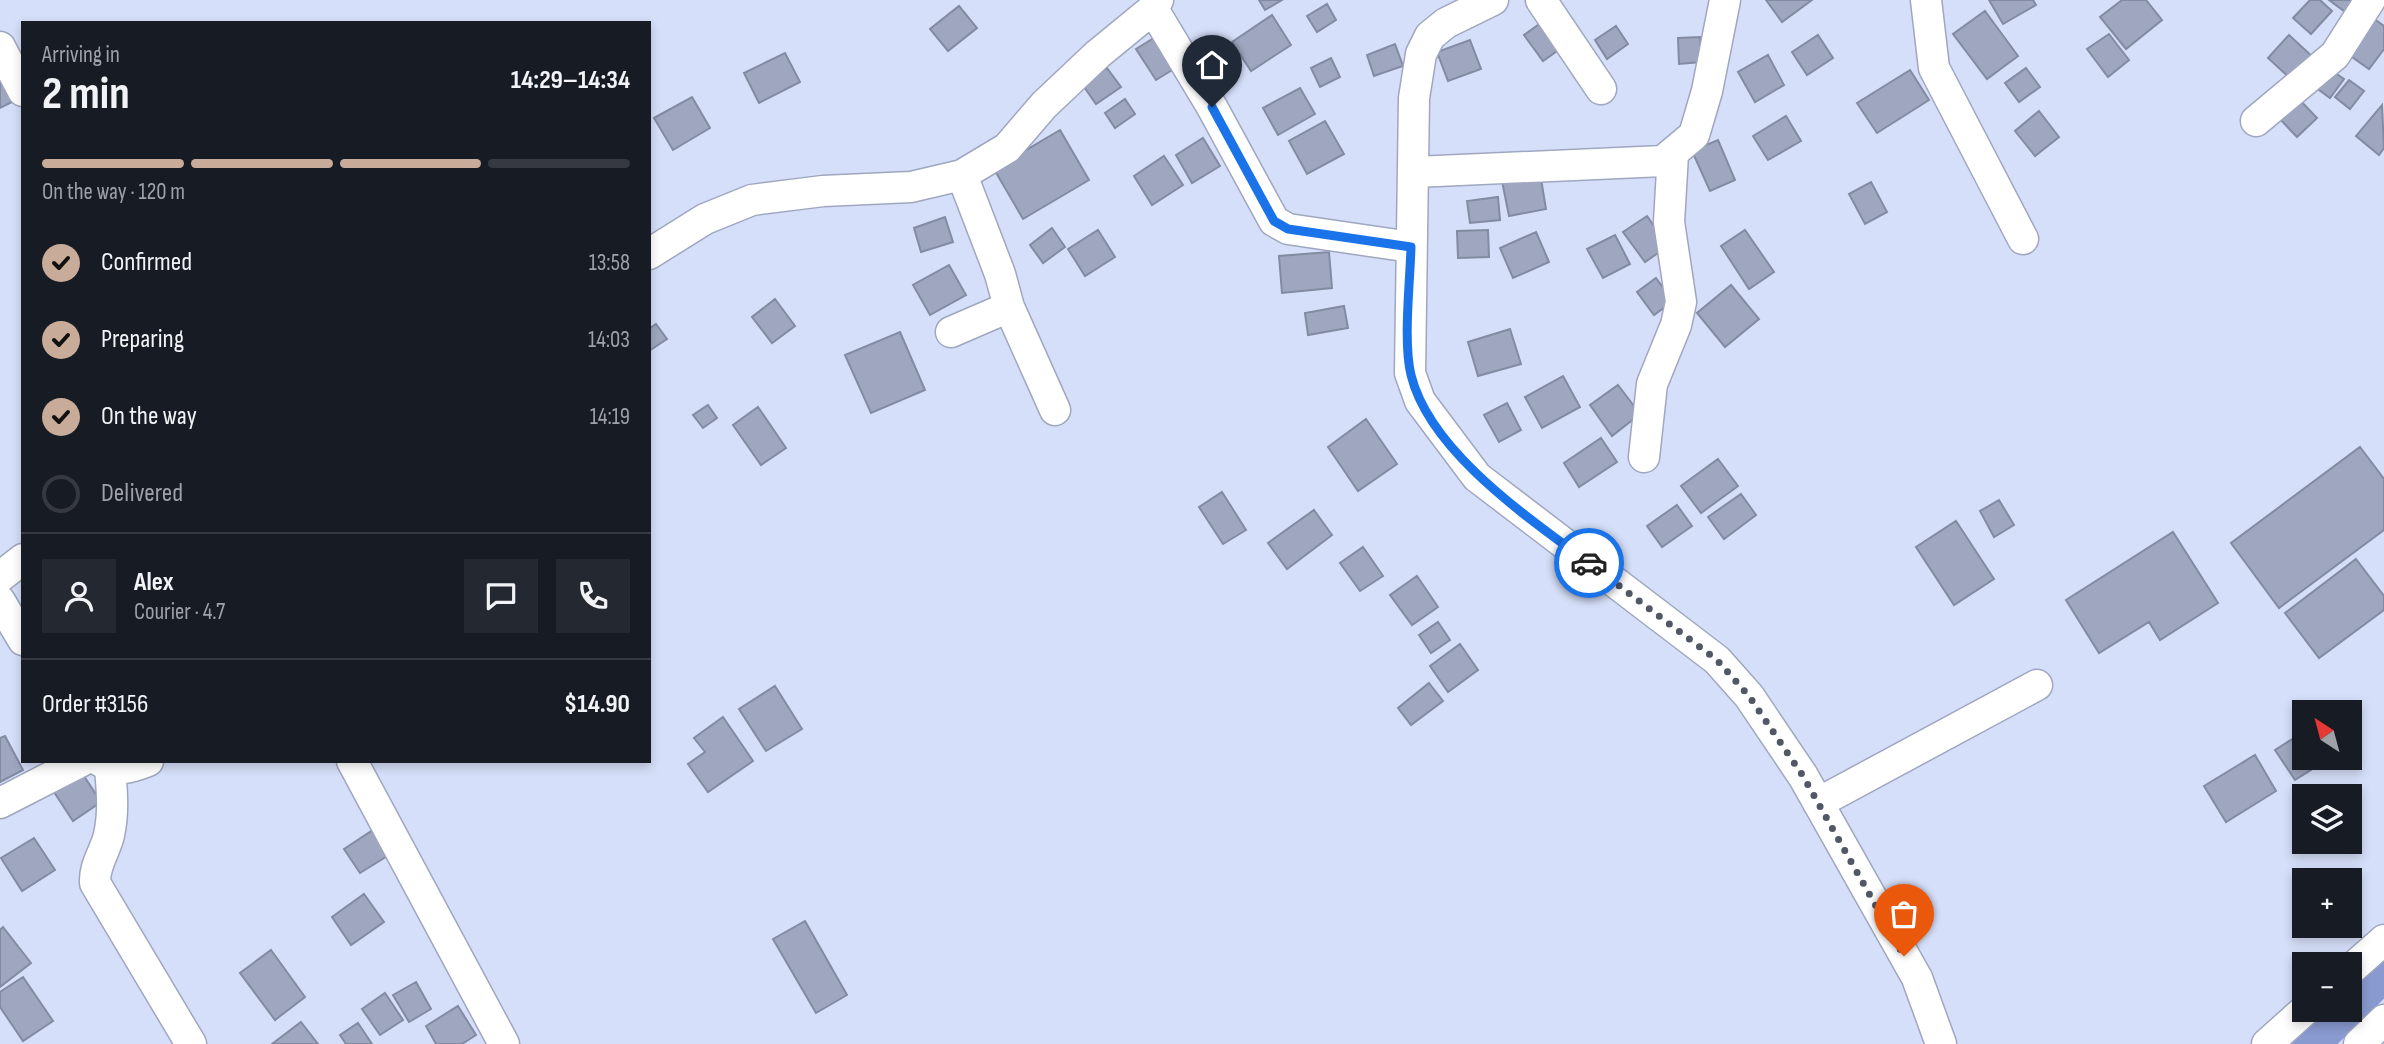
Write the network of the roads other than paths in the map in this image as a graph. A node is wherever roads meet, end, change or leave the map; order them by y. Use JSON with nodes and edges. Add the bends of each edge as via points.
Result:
{"nodes":[{"id":1,"x":1493,"y":0,"type":"edge"},
{"id":2,"x":1542,"y":0,"type":"edge"},
{"id":3,"x":1725,"y":0,"type":"edge"},
{"id":4,"x":1926,"y":0,"type":"edge"},
{"id":5,"x":2370,"y":0,"type":"edge"},
{"id":6,"x":1155,"y":5,"type":"edge"},
{"id":7,"x":0,"y":47,"type":"edge"},
{"id":8,"x":21,"y":87,"type":"edge"},
{"id":9,"x":1601,"y":89,"type":"dead end"},
{"id":10,"x":2256,"y":121,"type":"dead end"},
{"id":11,"x":1673,"y":154,"type":"junction"},
{"id":12,"x":1415,"y":172,"type":"junction"},
{"id":13,"x":962,"y":175,"type":"junction"},
{"id":14,"x":2023,"y":239,"type":"dead end"},
{"id":15,"x":1411,"y":247,"type":"junction"},
{"id":16,"x":651,"y":253,"type":"edge"},
{"id":17,"x":1009,"y":307,"type":"junction"},
{"id":18,"x":951,"y":332,"type":"dead end"},
{"id":19,"x":1055,"y":410,"type":"dead end"},
{"id":20,"x":1644,"y":457,"type":"dead end"},
{"id":21,"x":21,"y":561,"type":"edge"},
{"id":22,"x":0,"y":577,"type":"edge"},
{"id":23,"x":10,"y":608,"type":"edge"},
{"id":24,"x":21,"y":635,"type":"edge"},
{"id":25,"x":2037,"y":685,"type":"dead end"},
{"id":26,"x":97,"y":763,"type":"edge"},
{"id":27,"x":142,"y":763,"type":"edge"},
{"id":28,"x":353,"y":763,"type":"edge"},
{"id":29,"x":0,"y":803,"type":"edge"},
{"id":30,"x":1818,"y":803,"type":"junction"},
{"id":31,"x":2384,"y":940,"type":"edge"},
{"id":32,"x":2362,"y":959,"type":"edge"},
{"id":33,"x":2384,"y":1020,"type":"edge"},
{"id":34,"x":2292,"y":1021,"type":"edge"},
{"id":35,"x":191,"y":1044,"type":"edge"},
{"id":36,"x":504,"y":1044,"type":"edge"},
{"id":37,"x":1941,"y":1044,"type":"edge"},
{"id":38,"x":2266,"y":1044,"type":"edge"},
{"id":39,"x":2359,"y":1044,"type":"edge"}],
"edges":[{"from":1,"to":12,"type":"street","via":[[1446,23],[1430,36],[1421,54],[1414,98]]},
{"from":2,"to":9,"type":"street"},
{"from":3,"to":11,"type":"street","via":[[1694,135]]},
{"from":4,"to":14,"type":"street","via":[[1934,68]]},
{"from":5,"to":10,"type":"street","via":[[2335,55]]},
{"from":6,"to":13,"type":"street","via":[[1044,105],[1007,148]]},
{"from":6,"to":15,"type":"street","via":[[1274,221],[1288,229]]},
{"from":7,"to":8,"type":"street"},
{"from":11,"to":12,"type":"street","via":[[1663,161]]},
{"from":11,"to":20,"type":"street","via":[[1670,222],[1681,302],[1652,384]]},
{"from":12,"to":15,"type":"street"},
{"from":13,"to":16,"type":"street","via":[[911,187],[752,200],[705,219]]},
{"from":13,"to":17,"type":"street"},
{"from":15,"to":30,"type":"street","via":[[1410,373],[1420,401],[1444,435],[1477,477],[1717,660],[1749,696]]},
{"from":17,"to":18,"type":"street"},
{"from":17,"to":19,"type":"street"},
{"from":21,"to":22,"type":"street"},
{"from":23,"to":24,"type":"street"},
{"from":25,"to":30,"type":"street"},
{"from":26,"to":27,"type":"street","via":[[126,769]]},
{"from":26,"to":29,"type":"street"},
{"from":26,"to":35,"type":"street","via":[[113,805],[95,883]]},
{"from":28,"to":36,"type":"street"},
{"from":30,"to":37,"type":"street","via":[[1917,978]]},
{"from":31,"to":32,"type":"street"},
{"from":33,"to":39,"type":"street"},
{"from":34,"to":38,"type":"street"}]}
